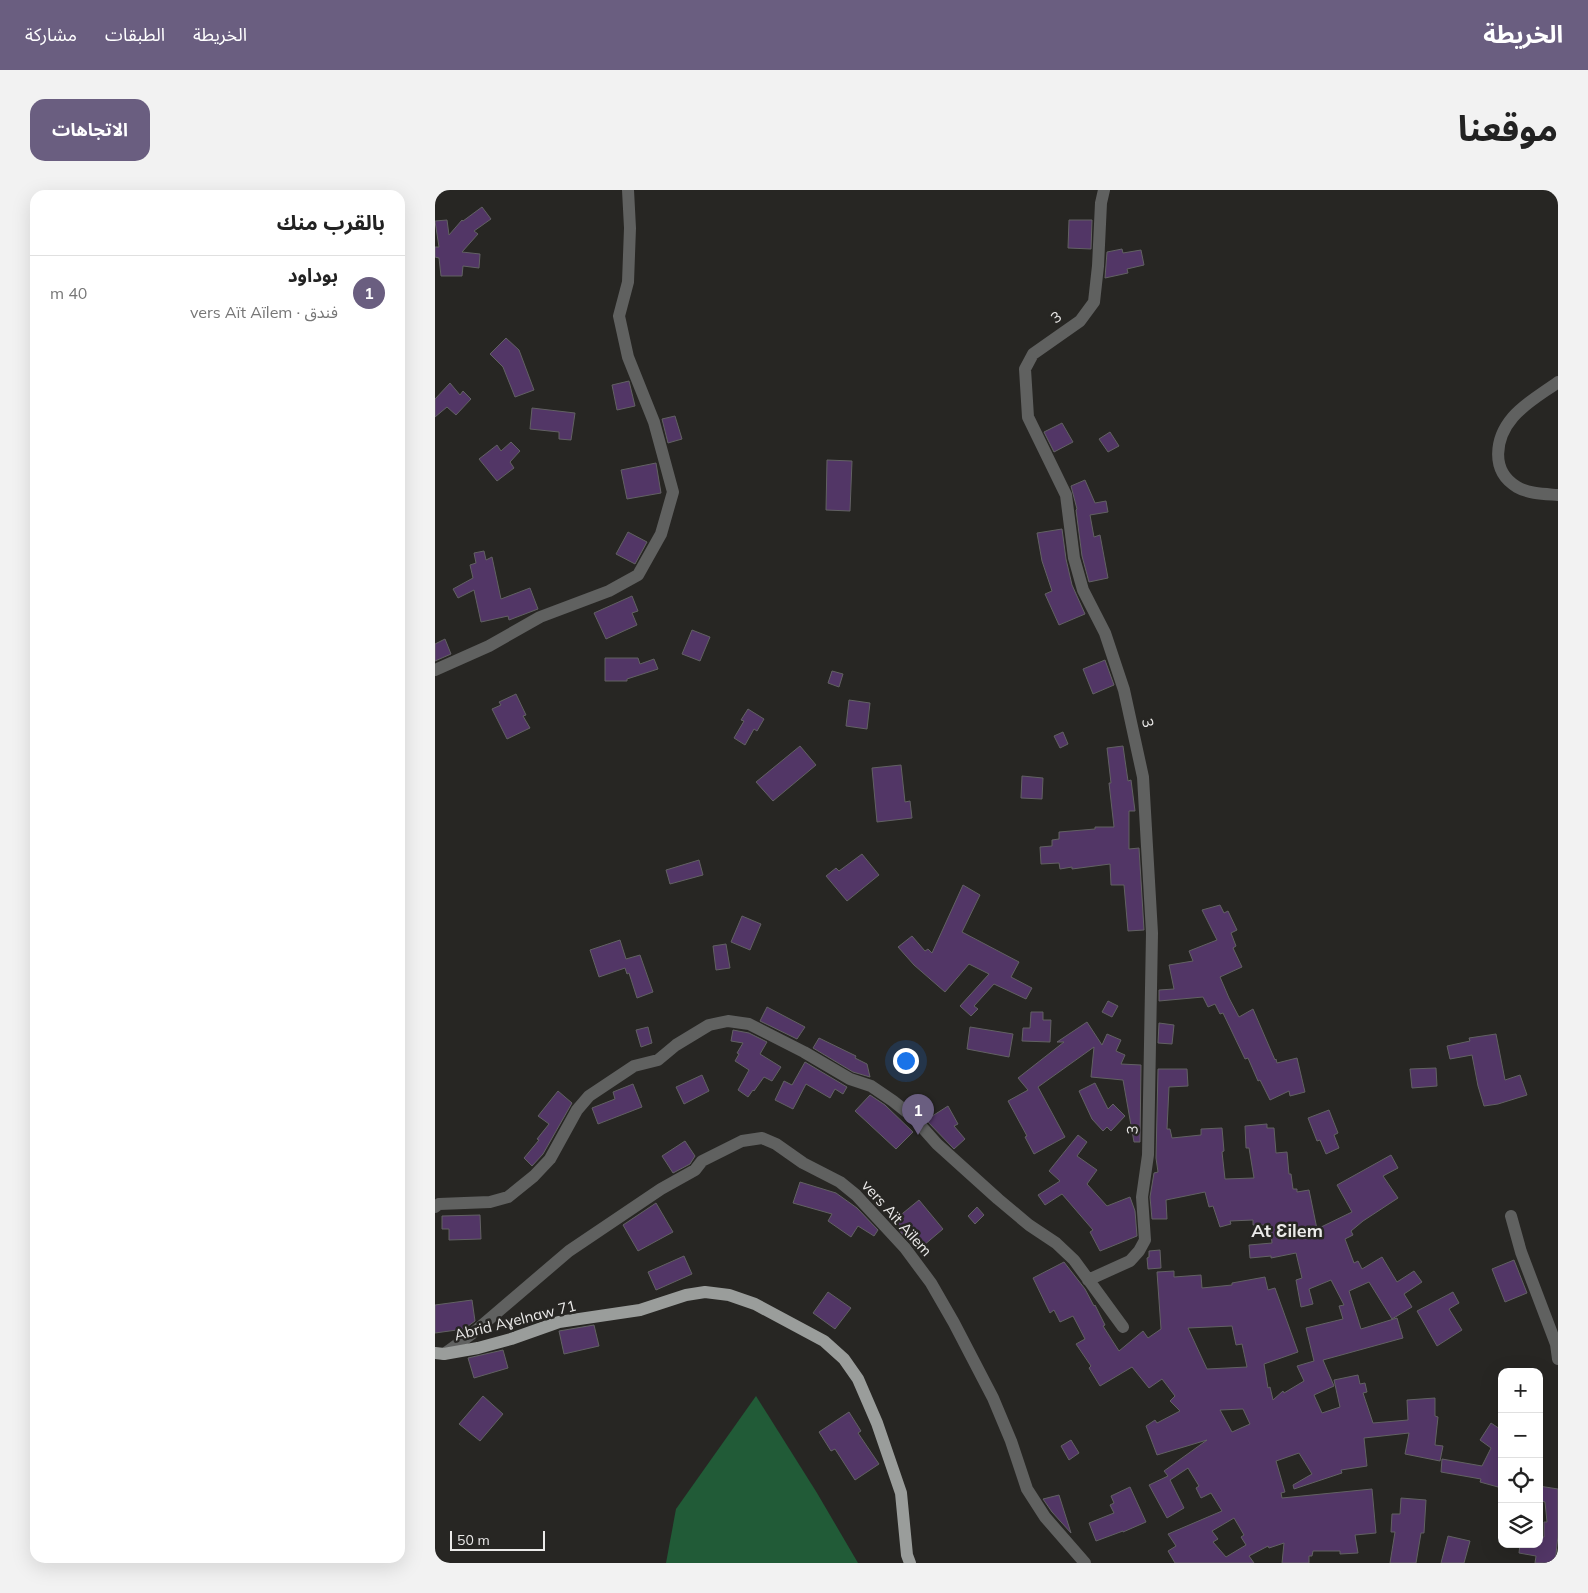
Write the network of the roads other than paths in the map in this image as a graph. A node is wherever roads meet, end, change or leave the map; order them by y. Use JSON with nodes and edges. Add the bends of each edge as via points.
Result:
{"nodes":[{"id":1,"x":628,"y":190,"type":"edge"},
{"id":2,"x":1104,"y":190,"type":"edge"},
{"id":3,"x":1558,"y":382,"type":"edge"},
{"id":4,"x":1558,"y":495,"type":"edge"},
{"id":5,"x":435,"y":670,"type":"edge"},
{"id":6,"x":435,"y":1207,"type":"edge"},
{"id":7,"x":1511,"y":1216,"type":"dead end"},
{"id":8,"x":1087,"y":1280,"type":"junction"},
{"id":9,"x":1123,"y":1327,"type":"dead end"},
{"id":10,"x":440,"y":1354,"type":"edge"},
{"id":11,"x":1558,"y":1359,"type":"edge"},
{"id":12,"x":910,"y":1563,"type":"edge"},
{"id":13,"x":1085,"y":1563,"type":"edge"}],
"edges":[{"from":1,"to":5,"type":"street","via":[[628,282],[619,316],[628,357],[654,422],[673,492],[661,534],[638,576],[609,592],[540,616],[489,646]]},
{"from":2,"to":8,"type":"street","name":"3","via":[[1094,302],[1080,321],[1033,354],[1025,369],[1028,417],[1066,495],[1074,558],[1083,590],[1105,633],[1124,690],[1143,777],[1152,933],[1147,1156],[1142,1198],[1145,1240],[1130,1261]]},
{"from":3,"to":4,"type":"street","via":[[1511,419],[1497,448],[1498,465],[1517,487]]},
{"from":6,"to":8,"type":"street","via":[[439,1204],[490,1202],[508,1197],[550,1159],[577,1110],[589,1096],[634,1066],[658,1060],[709,1025],[728,1021],[749,1024],[850,1079],[871,1086],[893,1101],[998,1199],[1075,1260]]},
{"from":7,"to":11,"type":"street","via":[[1521,1252],[1556,1344]]},
{"from":8,"to":9,"type":"street"},
{"from":10,"to":12,"type":"main road","name":"Abrid Aɣelnaw 71","via":[[478,1348],[559,1322],[640,1310],[686,1294],[705,1292],[755,1304],[824,1341],[844,1359],[858,1379],[901,1493]]},
{"from":10,"to":13,"type":"street","name":"vers Aït Aïlem","via":[[473,1333],[569,1251],[695,1170],[702,1161],[742,1141],[762,1138],[840,1182],[905,1248],[931,1283],[993,1398],[1027,1489],[1045,1517]]}]}
